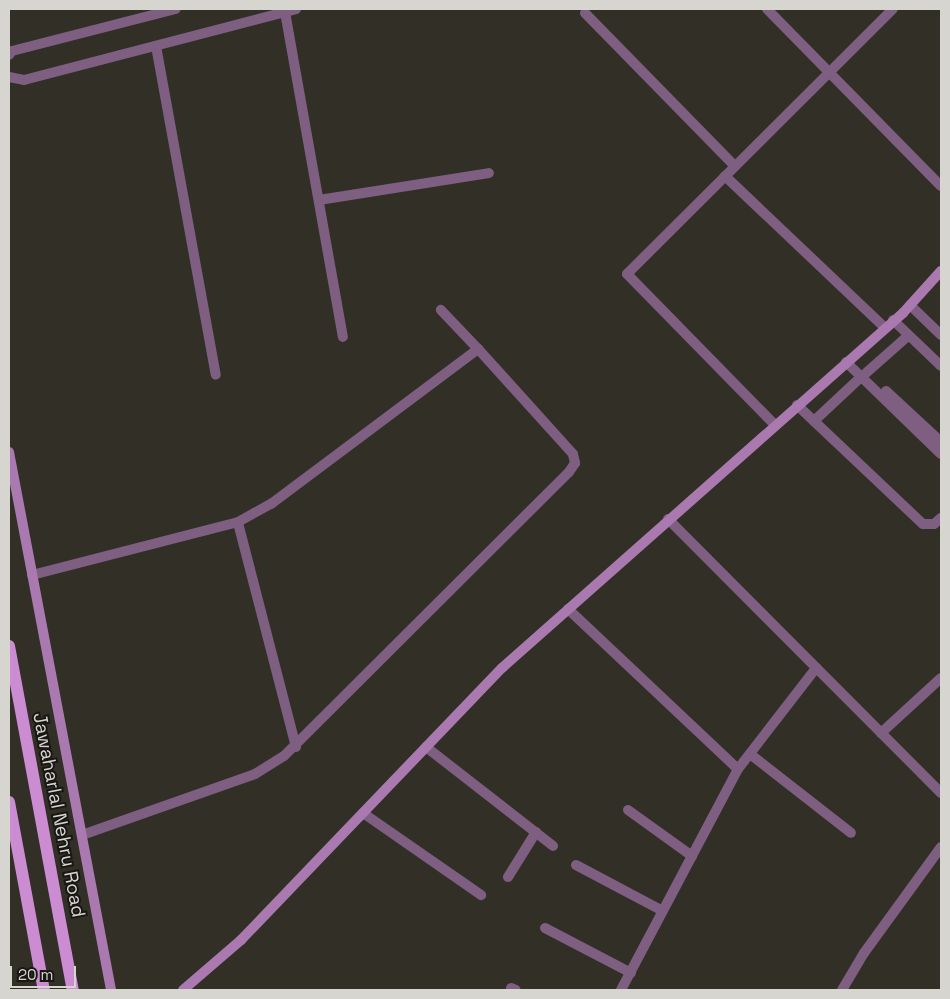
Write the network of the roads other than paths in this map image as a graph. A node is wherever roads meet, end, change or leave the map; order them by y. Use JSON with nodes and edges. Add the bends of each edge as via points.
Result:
{"nodes":[{"id":1,"x":176,"y":9,"type":"edge"},
{"id":2,"x":296,"y":9,"type":"edge"},
{"id":3,"x":767,"y":9,"type":"edge"},
{"id":4,"x":893,"y":9,"type":"edge"},
{"id":5,"x":286,"y":12,"type":"junction"},
{"id":6,"x":584,"y":13,"type":"dead end"},
{"id":7,"x":156,"y":46,"type":"junction"},
{"id":8,"x":9,"y":55,"type":"edge"},
{"id":9,"x":828,"y":73,"type":"junction"},
{"id":10,"x":9,"y":77,"type":"edge"},
{"id":11,"x":735,"y":166,"type":"junction"},
{"id":12,"x":489,"y":173,"type":"dead end"},
{"id":13,"x":725,"y":176,"type":"junction"},
{"id":14,"x":941,"y":186,"type":"edge"},
{"id":15,"x":319,"y":200,"type":"junction"},
{"id":16,"x":941,"y":271,"type":"edge"},
{"id":17,"x":910,"y":305,"type":"junction"},
{"id":18,"x":441,"y":310,"type":"dead end"},
{"id":19,"x":889,"y":324,"type":"junction"},
{"id":20,"x":908,"y":335,"type":"junction"},
{"id":21,"x":941,"y":335,"type":"edge"},
{"id":22,"x":344,"y":337,"type":"dead end"},
{"id":23,"x":478,"y":349,"type":"junction"},
{"id":24,"x":848,"y":360,"type":"junction"},
{"id":25,"x":941,"y":366,"type":"edge"},
{"id":26,"x":216,"y":375,"type":"dead end"},
{"id":27,"x":864,"y":375,"type":"junction"},
{"id":28,"x":797,"y":405,"type":"junction"},
{"id":29,"x":814,"y":421,"type":"junction"},
{"id":30,"x":774,"y":424,"type":"junction"},
{"id":31,"x":941,"y":442,"type":"edge"},
{"id":32,"x":9,"y":452,"type":"edge"},
{"id":33,"x":941,"y":454,"type":"edge"},
{"id":34,"x":941,"y":518,"type":"edge"},
{"id":35,"x":668,"y":519,"type":"junction"},
{"id":36,"x":238,"y":522,"type":"junction"},
{"id":37,"x":32,"y":575,"type":"junction"},
{"id":38,"x":568,"y":609,"type":"junction"},
{"id":39,"x":9,"y":646,"type":"edge"},
{"id":40,"x":816,"y":668,"type":"junction"},
{"id":41,"x":941,"y":678,"type":"edge"},
{"id":42,"x":881,"y":733,"type":"junction"},
{"id":43,"x":296,"y":747,"type":"junction"},
{"id":44,"x":426,"y":747,"type":"junction"},
{"id":45,"x":750,"y":754,"type":"junction"},
{"id":46,"x":738,"y":769,"type":"junction"},
{"id":47,"x":941,"y":793,"type":"edge"},
{"id":48,"x":9,"y":802,"type":"edge"},
{"id":49,"x":628,"y":810,"type":"dead end"},
{"id":50,"x":363,"y":813,"type":"junction"},
{"id":51,"x":536,"y":832,"type":"junction"},
{"id":52,"x":851,"y":833,"type":"dead end"},
{"id":53,"x":82,"y":835,"type":"junction"},
{"id":54,"x":553,"y":846,"type":"dead end"},
{"id":55,"x":941,"y":847,"type":"edge"},
{"id":56,"x":692,"y":856,"type":"junction"},
{"id":57,"x":576,"y":865,"type":"dead end"},
{"id":58,"x":508,"y":877,"type":"dead end"},
{"id":59,"x":481,"y":895,"type":"dead end"},
{"id":60,"x":663,"y":911,"type":"junction"},
{"id":61,"x":545,"y":928,"type":"dead end"},
{"id":62,"x":630,"y":973,"type":"junction"},
{"id":63,"x":44,"y":990,"type":"edge"},
{"id":64,"x":73,"y":990,"type":"edge"},
{"id":65,"x":111,"y":990,"type":"edge"},
{"id":66,"x":183,"y":990,"type":"edge"},
{"id":67,"x":621,"y":990,"type":"edge"},
{"id":68,"x":842,"y":990,"type":"edge"}],
"edges":[{"from":1,"to":8,"type":"street","via":[[12,51]]},
{"from":2,"to":5,"type":"street"},
{"from":3,"to":9,"type":"street"},
{"from":4,"to":9,"type":"street"},
{"from":5,"to":7,"type":"street"},
{"from":5,"to":15,"type":"street"},
{"from":6,"to":11,"type":"street"},
{"from":7,"to":10,"type":"street","via":[[24,80]]},
{"from":7,"to":26,"type":"street"},
{"from":9,"to":11,"type":"street"},
{"from":9,"to":14,"type":"street"},
{"from":11,"to":13,"type":"street"},
{"from":12,"to":15,"type":"street"},
{"from":13,"to":19,"type":"street"},
{"from":13,"to":30,"type":"street","via":[[627,274]]},
{"from":15,"to":22,"type":"street"},
{"from":16,"to":17,"type":"street"},
{"from":17,"to":19,"type":"street"},
{"from":17,"to":21,"type":"street"},
{"from":18,"to":23,"type":"street"},
{"from":19,"to":20,"type":"street"},
{"from":19,"to":24,"type":"street"},
{"from":20,"to":25,"type":"street"},
{"from":20,"to":27,"type":"street"},
{"from":23,"to":36,"type":"street","via":[[271,504]]},
{"from":23,"to":43,"type":"street","via":[[573,454],[575,463]]},
{"from":24,"to":27,"type":"street"},
{"from":24,"to":28,"type":"street"},
{"from":27,"to":29,"type":"street"},
{"from":27,"to":31,"type":"street"},
{"from":27,"to":33,"type":"street"},
{"from":28,"to":29,"type":"street"},
{"from":28,"to":30,"type":"street"},
{"from":29,"to":34,"type":"street","via":[[923,524],[934,524]]},
{"from":30,"to":35,"type":"street"},
{"from":32,"to":37,"type":"street"},
{"from":35,"to":38,"type":"street"},
{"from":35,"to":40,"type":"street"},
{"from":36,"to":37,"type":"street"},
{"from":36,"to":43,"type":"street"},
{"from":37,"to":53,"type":"street"},
{"from":38,"to":44,"type":"street","via":[[502,668]]},
{"from":38,"to":46,"type":"street"},
{"from":39,"to":64,"type":"main road","name":"Jawaharlal Nehru Road"},
{"from":40,"to":42,"type":"street"},
{"from":40,"to":45,"type":"street"},
{"from":41,"to":42,"type":"street"},
{"from":42,"to":47,"type":"street"},
{"from":43,"to":53,"type":"street","via":[[254,774]]},
{"from":44,"to":50,"type":"street"},
{"from":44,"to":51,"type":"street"},
{"from":45,"to":46,"type":"street"},
{"from":45,"to":52,"type":"street"},
{"from":46,"to":56,"type":"street"},
{"from":48,"to":63,"type":"main road"},
{"from":49,"to":56,"type":"street"},
{"from":50,"to":59,"type":"street"},
{"from":50,"to":66,"type":"street","via":[[241,940]]},
{"from":51,"to":54,"type":"street"},
{"from":51,"to":58,"type":"street"},
{"from":53,"to":65,"type":"street"},
{"from":55,"to":68,"type":"street","via":[[864,953]]},
{"from":56,"to":60,"type":"street"},
{"from":57,"to":60,"type":"street"},
{"from":60,"to":62,"type":"street"},
{"from":61,"to":62,"type":"street"},
{"from":62,"to":67,"type":"street"}]}
